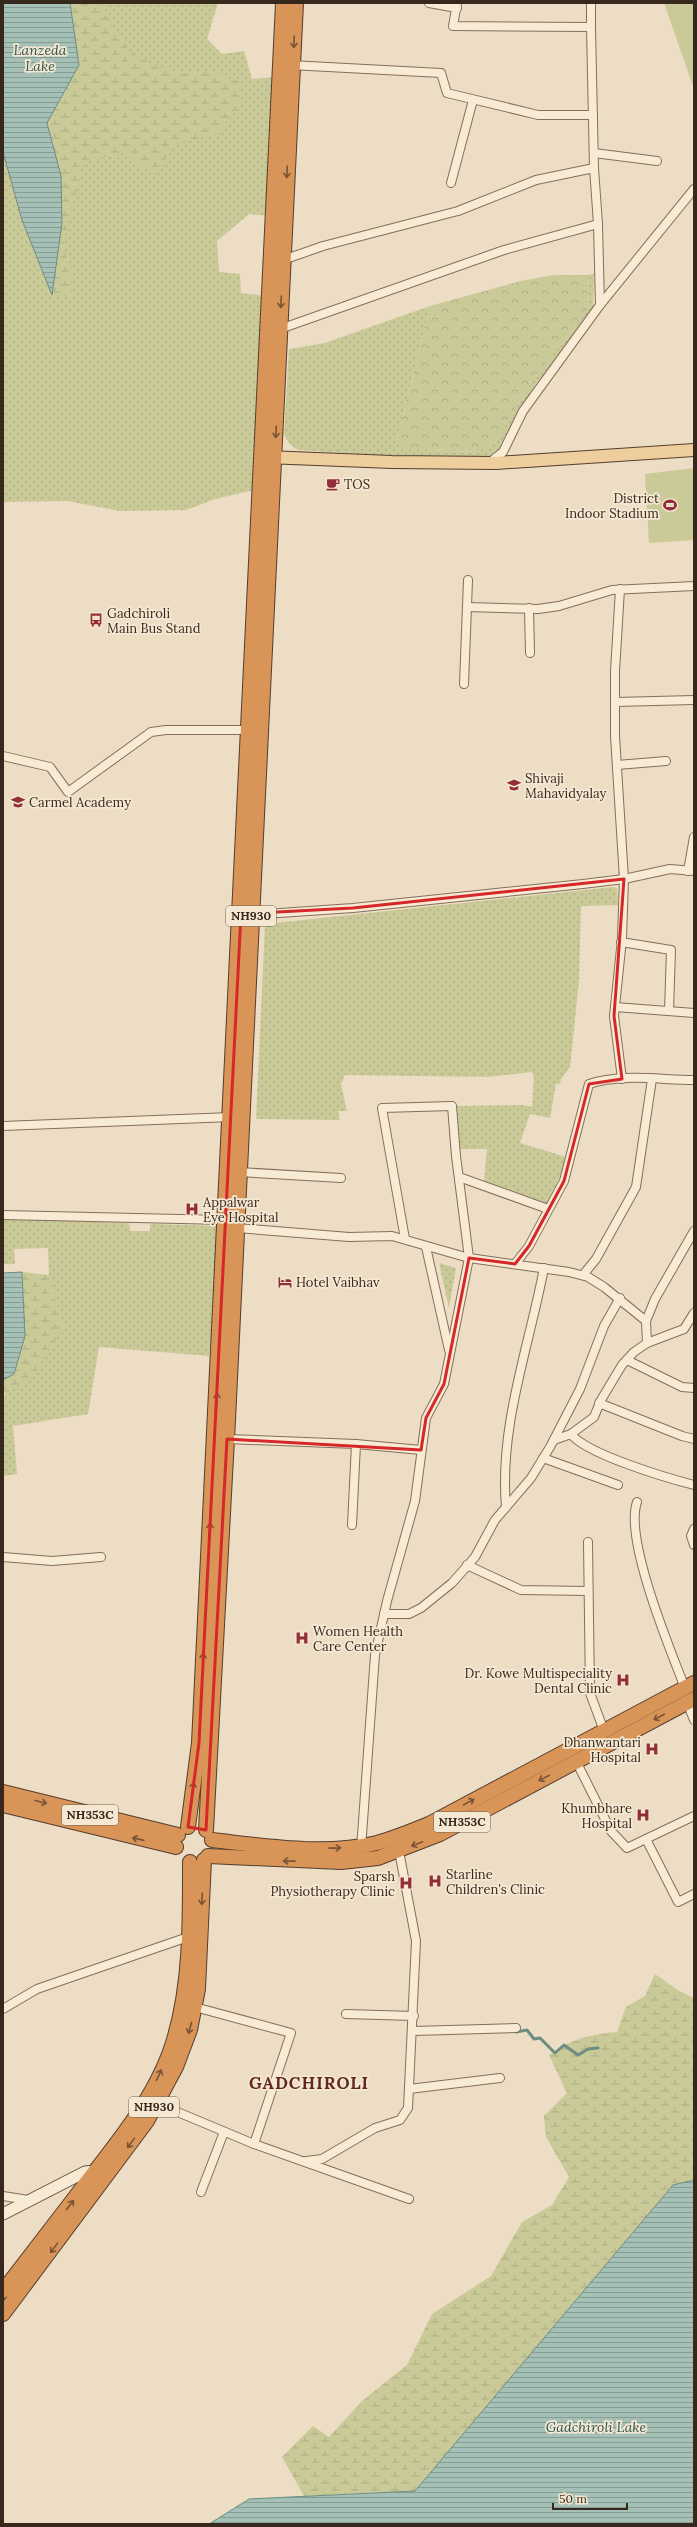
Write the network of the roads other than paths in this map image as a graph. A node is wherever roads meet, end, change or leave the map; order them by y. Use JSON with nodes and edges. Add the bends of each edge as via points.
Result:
{"nodes":[{"id":1,"x":283,"y":3,"type":"edge"},
{"id":2,"x":296,"y":3,"type":"edge"},
{"id":3,"x":429,"y":3,"type":"edge"},
{"id":4,"x":591,"y":3,"type":"edge"},
{"id":5,"x":457,"y":6,"type":"edge"},
{"id":6,"x":591,"y":26,"type":"junction"},
{"id":7,"x":286,"y":64,"type":"junction"},
{"id":8,"x":473,"y":100,"type":"junction"},
{"id":9,"x":593,"y":116,"type":"junction"},
{"id":10,"x":594,"y":153,"type":"junction"},
{"id":11,"x":657,"y":162,"type":"dead end"},
{"id":12,"x":594,"y":168,"type":"junction"},
{"id":13,"x":451,"y":183,"type":"dead end"},
{"id":14,"x":694,"y":190,"type":"edge"},
{"id":15,"x":598,"y":224,"type":"junction"},
{"id":16,"x":283,"y":260,"type":"junction"},
{"id":17,"x":600,"y":305,"type":"junction"},
{"id":18,"x":280,"y":328,"type":"junction"},
{"id":19,"x":694,"y":450,"type":"edge"},
{"id":20,"x":268,"y":457,"type":"junction"},
{"id":21,"x":489,"y":463,"type":"junction"},
{"id":22,"x":468,"y":580,"type":"dead end"},
{"id":23,"x":694,"y":586,"type":"edge"},
{"id":24,"x":620,"y":589,"type":"junction"},
{"id":25,"x":467,"y":607,"type":"junction"},
{"id":26,"x":530,"y":608,"type":"junction"},
{"id":27,"x":530,"y":653,"type":"dead end"},
{"id":28,"x":464,"y":684,"type":"dead end"},
{"id":29,"x":694,"y":700,"type":"edge"},
{"id":30,"x":615,"y":702,"type":"junction"},
{"id":31,"x":249,"y":730,"type":"junction"},
{"id":32,"x":3,"y":756,"type":"edge"},
{"id":33,"x":666,"y":761,"type":"dead end"},
{"id":34,"x":617,"y":765,"type":"junction"},
{"id":35,"x":694,"y":837,"type":"edge"},
{"id":36,"x":691,"y":871,"type":"edge"},
{"id":37,"x":624,"y":879,"type":"junction"},
{"id":38,"x":246,"y":915,"type":"junction"},
{"id":39,"x":621,"y":942,"type":"junction"},
{"id":40,"x":615,"y":1008,"type":"junction"},
{"id":41,"x":669,"y":1011,"type":"junction"},
{"id":42,"x":694,"y":1013,"type":"edge"},
{"id":43,"x":622,"y":1079,"type":"junction"},
{"id":44,"x":652,"y":1079,"type":"junction"},
{"id":45,"x":694,"y":1080,"type":"edge"},
{"id":46,"x":230,"y":1117,"type":"junction"},
{"id":47,"x":3,"y":1126,"type":"edge"},
{"id":48,"x":239,"y":1172,"type":"junction"},
{"id":49,"x":341,"y":1178,"type":"dead end"},
{"id":50,"x":459,"y":1178,"type":"junction"},
{"id":51,"x":548,"y":1209,"type":"junction"},
{"id":52,"x":3,"y":1215,"type":"edge"},
{"id":53,"x":225,"y":1220,"type":"junction"},
{"id":54,"x":237,"y":1228,"type":"junction"},
{"id":55,"x":694,"y":1231,"type":"edge"},
{"id":56,"x":405,"y":1239,"type":"junction"},
{"id":57,"x":426,"y":1247,"type":"junction"},
{"id":58,"x":469,"y":1258,"type":"junction"},
{"id":59,"x":515,"y":1264,"type":"junction"},
{"id":60,"x":544,"y":1268,"type":"junction"},
{"id":61,"x":582,"y":1276,"type":"junction"},
{"id":62,"x":620,"y":1298,"type":"junction"},
{"id":63,"x":694,"y":1313,"type":"edge"},
{"id":64,"x":646,"y":1321,"type":"junction"},
{"id":65,"x":647,"y":1343,"type":"junction"},
{"id":66,"x":450,"y":1353,"type":"junction"},
{"id":67,"x":627,"y":1360,"type":"junction"},
{"id":68,"x":694,"y":1388,"type":"edge"},
{"id":69,"x":599,"y":1403,"type":"junction"},
{"id":70,"x":571,"y":1434,"type":"junction"},
{"id":71,"x":227,"y":1439,"type":"junction"},
{"id":72,"x":694,"y":1439,"type":"edge"},
{"id":73,"x":554,"y":1440,"type":"junction"},
{"id":74,"x":356,"y":1444,"type":"junction"},
{"id":75,"x":421,"y":1450,"type":"junction"},
{"id":76,"x":543,"y":1458,"type":"junction"},
{"id":77,"x":694,"y":1485,"type":"edge"},
{"id":78,"x":618,"y":1486,"type":"dead end"},
{"id":79,"x":637,"y":1502,"type":"dead end"},
{"id":80,"x":506,"y":1507,"type":"junction"},
{"id":81,"x":352,"y":1525,"type":"dead end"},
{"id":82,"x":694,"y":1529,"type":"edge"},
{"id":83,"x":588,"y":1542,"type":"dead end"},
{"id":84,"x":694,"y":1545,"type":"edge"},
{"id":85,"x":101,"y":1556,"type":"dead end"},
{"id":86,"x":3,"y":1557,"type":"edge"},
{"id":87,"x":467,"y":1565,"type":"junction"},
{"id":88,"x":588,"y":1590,"type":"junction"},
{"id":89,"x":384,"y":1614,"type":"junction"},
{"id":90,"x":690,"y":1686,"type":"edge"},
{"id":91,"x":691,"y":1701,"type":"edge"},
{"id":92,"x":694,"y":1720,"type":"edge"},
{"id":93,"x":604,"y":1731,"type":"junction"},
{"id":94,"x":576,"y":1761,"type":"junction"},
{"id":95,"x":3,"y":1792,"type":"edge"},
{"id":96,"x":3,"y":1805,"type":"edge"},
{"id":97,"x":694,"y":1816,"type":"edge"},
{"id":98,"x":209,"y":1835,"type":"junction"},
{"id":99,"x":181,"y":1836,"type":"junction"},
{"id":100,"x":646,"y":1839,"type":"junction"},
{"id":101,"x":361,"y":1846,"type":"junction"},
{"id":102,"x":398,"y":1851,"type":"junction"},
{"id":103,"x":201,"y":1859,"type":"junction"},
{"id":104,"x":362,"y":1860,"type":"junction"},
{"id":105,"x":694,"y":1894,"type":"edge"},
{"id":106,"x":188,"y":1937,"type":"junction"},
{"id":107,"x":188,"y":2005,"type":"junction"},
{"id":108,"x":3,"y":2008,"type":"edge"},
{"id":109,"x":346,"y":2014,"type":"dead end"},
{"id":110,"x":414,"y":2016,"type":"junction"},
{"id":111,"x":516,"y":2028,"type":"dead end"},
{"id":112,"x":413,"y":2031,"type":"junction"},
{"id":113,"x":500,"y":2078,"type":"dead end"},
{"id":114,"x":409,"y":2089,"type":"junction"},
{"id":115,"x":156,"y":2104,"type":"junction"},
{"id":116,"x":224,"y":2132,"type":"junction"},
{"id":117,"x":254,"y":2144,"type":"junction"},
{"id":118,"x":303,"y":2161,"type":"junction"},
{"id":119,"x":101,"y":2174,"type":"junction"},
{"id":120,"x":201,"y":2192,"type":"dead end"},
{"id":121,"x":3,"y":2196,"type":"edge"},
{"id":122,"x":409,"y":2199,"type":"dead end"},
{"id":123,"x":28,"y":2200,"type":"junction"},
{"id":124,"x":3,"y":2214,"type":"edge"},
{"id":125,"x":3,"y":2291,"type":"edge"},
{"id":126,"x":3,"y":2314,"type":"edge"}],
"edges":[{"from":1,"to":7,"type":"highway","number":"NH930"},
{"from":2,"to":7,"type":"highway","number":"NH930","one_way":true},
{"from":3,"to":5,"type":"street"},
{"from":4,"to":6,"type":"street"},
{"from":5,"to":6,"type":"street","via":[[453,26]]},
{"from":6,"to":9,"type":"street"},
{"from":7,"to":8,"type":"street","via":[[441,73],[447,93]]},
{"from":7,"to":16,"type":"highway","number":"NH930","one_way":true},
{"from":7,"to":20,"type":"highway","number":"NH930"},
{"from":8,"to":9,"type":"street","via":[[538,115]]},
{"from":8,"to":13,"type":"street"},
{"from":9,"to":10,"type":"street"},
{"from":10,"to":11,"type":"street"},
{"from":10,"to":12,"type":"street"},
{"from":12,"to":15,"type":"street"},
{"from":12,"to":16,"type":"street","via":[[536,180],[458,211],[323,246]]},
{"from":14,"to":17,"type":"street"},
{"from":15,"to":17,"type":"street"},
{"from":15,"to":18,"type":"street","via":[[504,250]]},
{"from":16,"to":18,"type":"highway","number":"NH930","one_way":true},
{"from":17,"to":21,"type":"street","via":[[523,411],[503,452]]},
{"from":18,"to":20,"type":"highway","number":"NH930","one_way":true},
{"from":19,"to":21,"type":"main road"},
{"from":20,"to":21,"type":"main road"},
{"from":20,"to":31,"type":"highway","number":"NH930"},
{"from":20,"to":38,"type":"highway","number":"NH930"},
{"from":22,"to":25,"type":"street"},
{"from":23,"to":24,"type":"street"},
{"from":24,"to":26,"type":"street","via":[[587,596],[559,606]]},
{"from":24,"to":30,"type":"street"},
{"from":25,"to":26,"type":"street"},
{"from":25,"to":28,"type":"street"},
{"from":26,"to":27,"type":"street"},
{"from":29,"to":30,"type":"street"},
{"from":30,"to":34,"type":"street"},
{"from":31,"to":32,"type":"street","via":[[151,732],[68,792],[50,767]]},
{"from":31,"to":38,"type":"highway","number":"NH930"},
{"from":33,"to":34,"type":"street"},
{"from":34,"to":37,"type":"street"},
{"from":35,"to":36,"type":"street"},
{"from":36,"to":37,"type":"street","via":[[670,869]]},
{"from":37,"to":38,"type":"street","via":[[354,908]]},
{"from":37,"to":39,"type":"street"},
{"from":38,"to":46,"type":"highway","number":"NH930"},
{"from":38,"to":48,"type":"highway","number":"NH930"},
{"from":39,"to":40,"type":"street"},
{"from":39,"to":41,"type":"street","via":[[671,950]]},
{"from":40,"to":41,"type":"street"},
{"from":40,"to":43,"type":"street"},
{"from":41,"to":42,"type":"street"},
{"from":43,"to":44,"type":"street"},
{"from":43,"to":51,"type":"street","via":[[600,1080],[589,1084],[566,1174]]},
{"from":44,"to":45,"type":"street"},
{"from":44,"to":61,"type":"street","via":[[636,1187],[596,1259]]},
{"from":46,"to":47,"type":"street"},
{"from":46,"to":53,"type":"highway","number":"NH930"},
{"from":48,"to":49,"type":"street"},
{"from":48,"to":54,"type":"highway","number":"NH930"},
{"from":50,"to":51,"type":"street"},
{"from":50,"to":56,"type":"street","via":[[452,1106],[382,1108]]},
{"from":50,"to":58,"type":"street"},
{"from":51,"to":59,"type":"street","via":[[529,1246]]},
{"from":52,"to":53,"type":"street"},
{"from":99,"to":53,"type":"highway","number":"NH930","one_way":true,"via":[[199,1743]]},
{"from":54,"to":56,"type":"street","via":[[349,1237],[392,1236]]},
{"from":54,"to":71,"type":"highway","number":"NH930"},
{"from":55,"to":64,"type":"street","via":[[655,1299]]},
{"from":56,"to":57,"type":"street"},
{"from":57,"to":58,"type":"street"},
{"from":57,"to":66,"type":"street"},
{"from":58,"to":59,"type":"street"},
{"from":58,"to":66,"type":"street"},
{"from":59,"to":60,"type":"street"},
{"from":60,"to":61,"type":"street"},
{"from":60,"to":80,"type":"street","via":[[505,1446],[503,1480]]},
{"from":61,"to":62,"type":"street"},
{"from":62,"to":64,"type":"street","via":[[626,1306]]},
{"from":62,"to":73,"type":"street","via":[[604,1326],[580,1388]]},
{"from":63,"to":65,"type":"street","via":[[684,1329]]},
{"from":64,"to":65,"type":"street"},
{"from":65,"to":67,"type":"street"},
{"from":66,"to":75,"type":"street","via":[[444,1384],[426,1418]]},
{"from":67,"to":68,"type":"street","via":[[682,1387]]},
{"from":67,"to":69,"type":"street"},
{"from":69,"to":70,"type":"street","via":[[594,1417]]},
{"from":69,"to":72,"type":"street"},
{"from":70,"to":73,"type":"street"},
{"from":70,"to":77,"type":"street","via":[[577,1441],[615,1458],[666,1478]]},
{"from":71,"to":74,"type":"street"},
{"from":71,"to":98,"type":"highway","number":"NH930"},
{"from":73,"to":76,"type":"street"},
{"from":74,"to":75,"type":"street"},
{"from":74,"to":81,"type":"street"},
{"from":75,"to":89,"type":"street","via":[[415,1501]]},
{"from":76,"to":78,"type":"street"},
{"from":76,"to":80,"type":"street"},
{"from":79,"to":90,"type":"street","via":[[634,1511],[635,1525],[646,1576]]},
{"from":80,"to":87,"type":"street","via":[[495,1520],[475,1557]]},
{"from":82,"to":84,"type":"street","via":[[691,1536]]},
{"from":83,"to":88,"type":"street"},
{"from":85,"to":86,"type":"street","via":[[52,1562]]},
{"from":87,"to":88,"type":"street","via":[[521,1590]]},
{"from":87,"to":89,"type":"street","via":[[452,1583],[422,1608],[409,1614]]},
{"from":88,"to":93,"type":"street","via":[[590,1693]]},
{"from":89,"to":101,"type":"street","via":[[375,1655]]},
{"from":90,"to":93,"type":"highway","number":"NH353C"},
{"from":91,"to":92,"type":"street"},
{"from":91,"to":94,"type":"highway","number":"NH353C","one_way":true},
{"from":101,"to":93,"type":"highway","number":"NH353C","one_way":true,"via":[[429,1824]]},
{"from":94,"to":100,"type":"street","via":[[611,1831],[627,1848]]},
{"from":94,"to":102,"type":"highway","number":"NH353C","one_way":true,"via":[[440,1834]]},
{"from":95,"to":99,"type":"highway","number":"NH353C","one_way":true},
{"from":99,"to":96,"type":"highway","number":"NH353C","one_way":true},
{"from":97,"to":100,"type":"street"},
{"from":98,"to":99,"type":"highway","via":[[200,1827]]},
{"from":98,"to":101,"type":"highway","number":"NH353C","one_way":true,"via":[[294,1849]]},
{"from":98,"to":103,"type":"highway","number":"NH930","via":[[213,1846]]},
{"from":99,"to":103,"type":"highway","via":[[183,1858]]},
{"from":100,"to":105,"type":"street","via":[[678,1902]]},
{"from":101,"to":104,"type":"street"},
{"from":102,"to":104,"type":"highway","number":"NH353C"},
{"from":102,"to":110,"type":"street","via":[[416,1941]]},
{"from":104,"to":103,"type":"highway","number":"NH353C","one_way":true,"via":[[342,1862]]},
{"from":103,"to":106,"type":"highway","number":"NH930"},
{"from":103,"to":107,"type":"highway","number":"NH930","one_way":true,"via":[[198,1989]]},
{"from":106,"to":107,"type":"highway","number":"NH930"},
{"from":106,"to":108,"type":"street","via":[[37,1989]]},
{"from":107,"to":115,"type":"highway","number":"NH930","one_way":true,"via":[[190,2030],[176,2067]]},
{"from":107,"to":117,"type":"street","via":[[291,2033]]},
{"from":119,"to":107,"type":"highway","number":"NH930","one_way":true,"via":[[159,2076]]},
{"from":109,"to":110,"type":"street"},
{"from":110,"to":112,"type":"street"},
{"from":111,"to":112,"type":"street"},
{"from":112,"to":114,"type":"street"},
{"from":113,"to":114,"type":"street"},
{"from":114,"to":118,"type":"street","via":[[408,2108],[400,2120],[375,2128],[322,2159]]},
{"from":115,"to":116,"type":"street"},
{"from":115,"to":119,"type":"highway","number":"NH930","one_way":true,"via":[[147,2121]]},
{"from":116,"to":117,"type":"street"},
{"from":116,"to":120,"type":"street"},
{"from":117,"to":118,"type":"street"},
{"from":118,"to":122,"type":"street"},
{"from":119,"to":123,"type":"street","via":[[84,2172]]},
{"from":125,"to":119,"type":"highway","number":"NH930","one_way":true},
{"from":119,"to":126,"type":"highway","number":"NH930","one_way":true},
{"from":121,"to":123,"type":"street"},
{"from":123,"to":124,"type":"street"}]}
